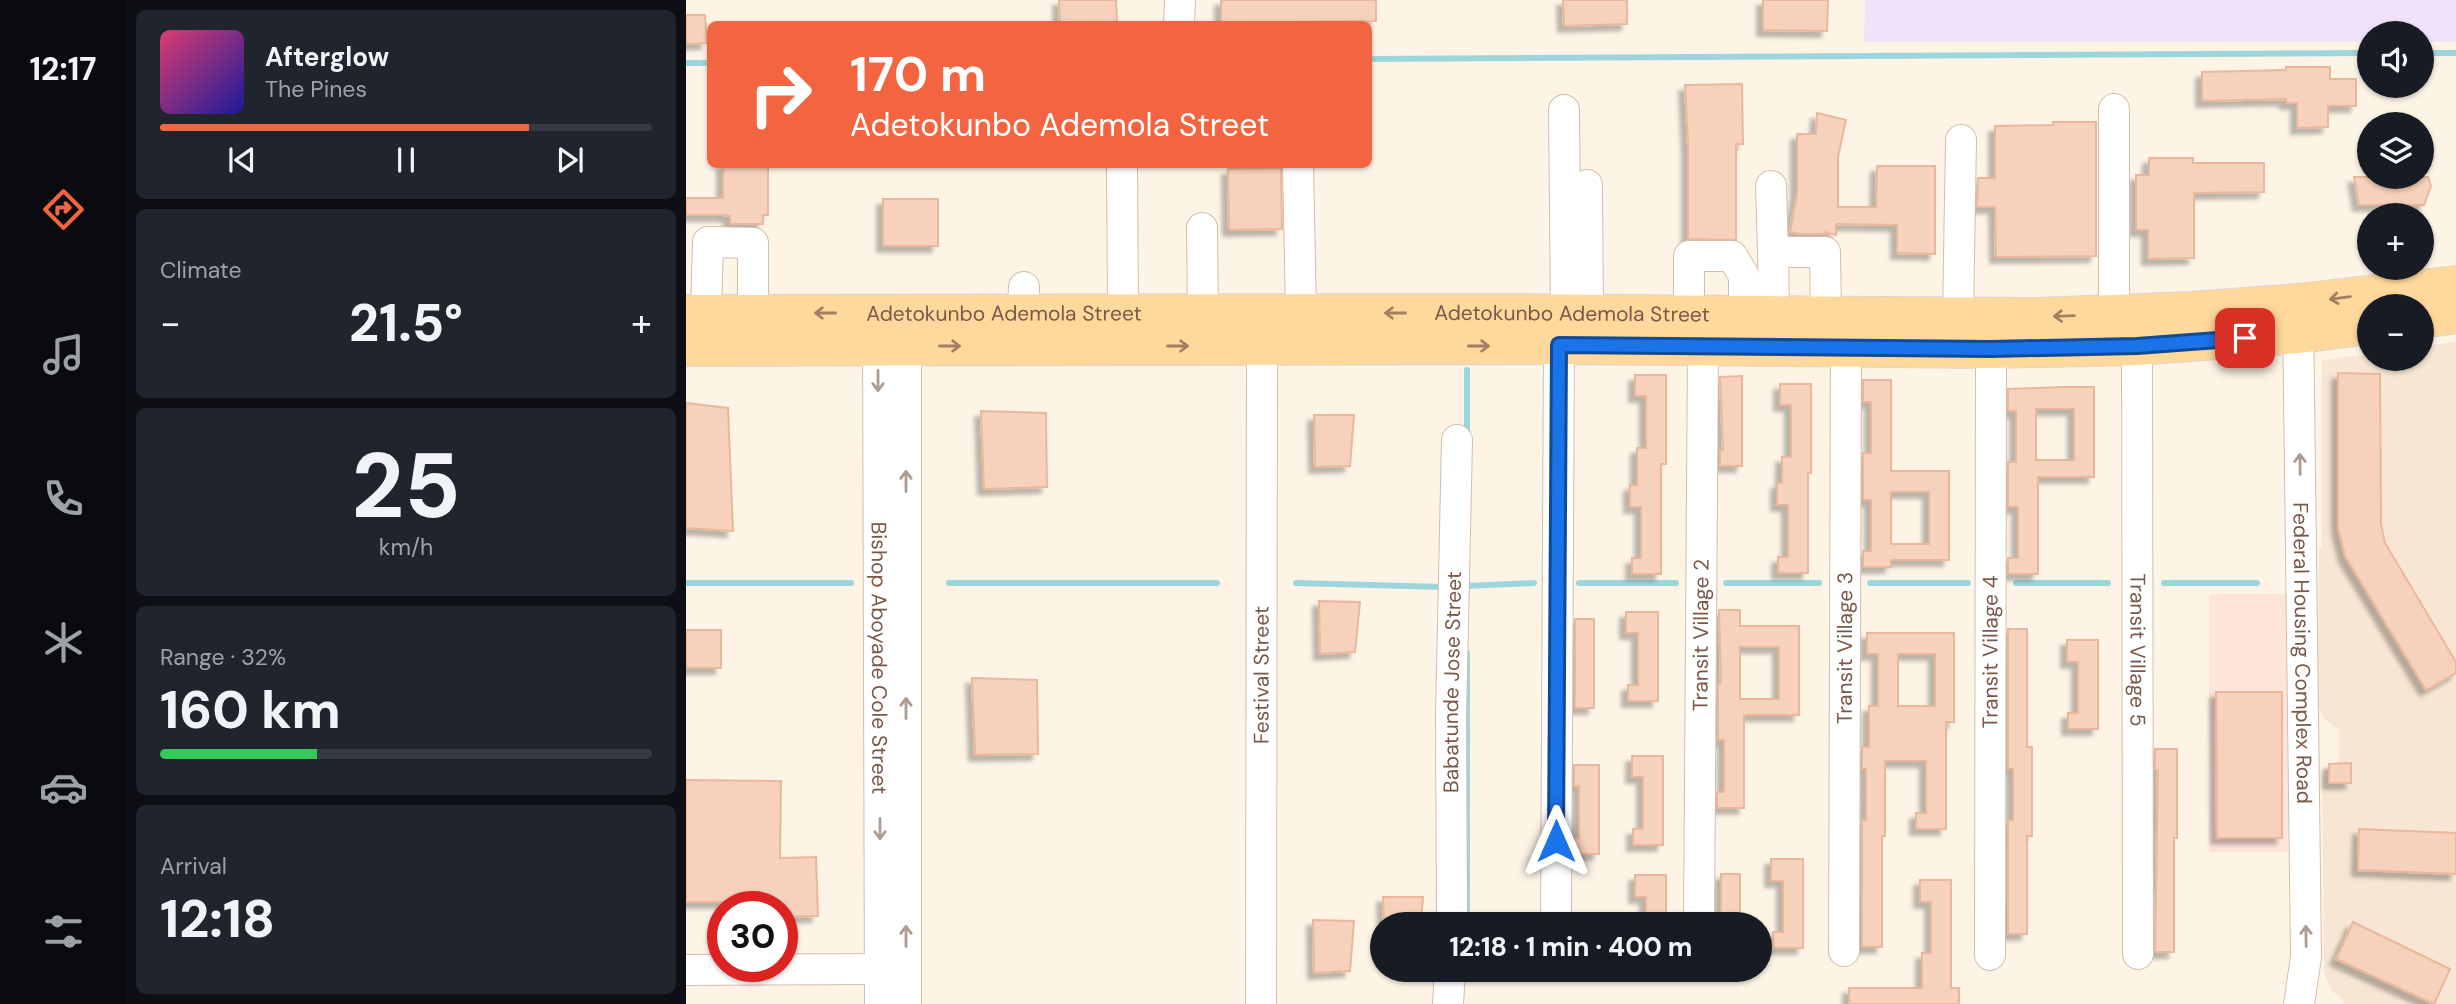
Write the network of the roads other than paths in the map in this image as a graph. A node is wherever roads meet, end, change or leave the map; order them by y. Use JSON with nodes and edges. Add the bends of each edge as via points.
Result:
{"nodes":[{"id":1,"x":1180,"y":0,"type":"edge"},
{"id":2,"x":1179,"y":21,"type":"edge"},
{"id":3,"x":2114,"y":108,"type":"dead end"},
{"id":4,"x":1564,"y":110,"type":"dead end"},
{"id":5,"x":1961,"y":140,"type":"dead end"},
{"id":6,"x":1122,"y":168,"type":"edge"},
{"id":7,"x":1298,"y":168,"type":"edge"},
{"id":8,"x":1587,"y":185,"type":"dead end"},
{"id":9,"x":1771,"y":187,"type":"dead end"},
{"id":10,"x":1202,"y":228,"type":"dead end"},
{"id":11,"x":1773,"y":251,"type":"junction"},
{"id":12,"x":2456,"y":285,"type":"edge"},
{"id":13,"x":1123,"y":313,"type":"junction"},
{"id":14,"x":1203,"y":313,"type":"junction"},
{"id":15,"x":1301,"y":313,"type":"junction"},
{"id":16,"x":696,"y":314,"type":"edge"},
{"id":17,"x":753,"y":314,"type":"junction"},
{"id":18,"x":2114,"y":314,"type":"junction"},
{"id":19,"x":2456,"y":314,"type":"edge"},
{"id":20,"x":1759,"y":316,"type":"junction"},
{"id":21,"x":2434,"y":317,"type":"edge"},
{"id":22,"x":1958,"y":318,"type":"junction"},
{"id":23,"x":2298,"y":318,"type":"junction"},
{"id":24,"x":1571,"y":324,"type":"junction"},
{"id":25,"x":2357,"y":324,"type":"edge"},
{"id":26,"x":892,"y":330,"type":"junction"},
{"id":27,"x":1696,"y":331,"type":"junction"},
{"id":28,"x":1836,"y":332,"type":"junction"},
{"id":29,"x":1262,"y":346,"type":"junction"},
{"id":30,"x":2137,"y":346,"type":"junction"},
{"id":31,"x":686,"y":347,"type":"edge"},
{"id":32,"x":1991,"y":349,"type":"junction"},
{"id":33,"x":1457,"y":440,"type":"dead end"},
{"id":34,"x":1452,"y":912,"type":"edge"},
{"id":35,"x":1556,"y":912,"type":"edge"},
{"id":36,"x":1699,"y":912,"type":"edge"},
{"id":37,"x":1844,"y":951,"type":"dead end"},
{"id":38,"x":2138,"y":954,"type":"dead end"},
{"id":39,"x":1990,"y":955,"type":"dead end"},
{"id":40,"x":880,"y":969,"type":"junction"},
{"id":41,"x":686,"y":970,"type":"edge"},
{"id":42,"x":1449,"y":982,"type":"edge"},
{"id":43,"x":880,"y":1004,"type":"edge"},
{"id":44,"x":906,"y":1004,"type":"edge"},
{"id":45,"x":1261,"y":1004,"type":"edge"},
{"id":46,"x":1448,"y":1004,"type":"edge"},
{"id":47,"x":2299,"y":1004,"type":"edge"}],
"edges":[{"from":1,"to":2,"type":"street"},
{"from":3,"to":18,"type":"street"},
{"from":4,"to":24,"type":"street"},
{"from":5,"to":22,"type":"street"},
{"from":6,"to":13,"type":"street"},
{"from":7,"to":15,"type":"street"},
{"from":8,"to":24,"type":"street"},
{"from":9,"to":11,"type":"street"},
{"from":10,"to":14,"type":"street"},
{"from":11,"to":20,"type":"street"},
{"from":11,"to":28,"type":"street","name":"Transit Village 3","via":[[1825,252]]},
{"from":12,"to":23,"type":"main road","name":"Adetokunbo Ademola Street","one_way":true},
{"from":13,"to":14,"type":"main road","name":"Adetokunbo Ademola Street"},
{"from":13,"to":26,"type":"main road","name":"Adetokunbo Ademola Street","via":[[1023,300]]},
{"from":14,"to":15,"type":"main road","name":"Adetokunbo Ademola Street"},
{"from":24,"to":15,"type":"main road","name":"Adetokunbo Ademola Street","one_way":true},
{"from":16,"to":17,"type":"main road","name":"Adetokunbo Ademola Street"},
{"from":16,"to":17,"type":"street","via":[[708,242],[753,243]]},
{"from":26,"to":17,"type":"main road","name":"Adetokunbo Ademola Street","one_way":true},
{"from":18,"to":22,"type":"main road","name":"Adetokunbo Ademola Street","one_way":true},
{"from":18,"to":23,"type":"main road","name":"Adetokunbo Ademola Street"},
{"from":19,"to":21,"type":"main road"},
{"from":20,"to":27,"type":"main road","name":"Adetokunbo Ademola Street"},
{"from":20,"to":27,"type":"street","name":"Transit Village 2","via":[[1732,256],[1689,256]]},
{"from":20,"to":28,"type":"main road","name":"Adetokunbo Ademola Street"},
{"from":22,"to":28,"type":"main road","name":"Adetokunbo Ademola Street"},
{"from":23,"to":25,"type":"main road","name":"Adetokunbo Ademola Street"},
{"from":23,"to":30,"type":"main road","name":"Adetokunbo Ademola Street"},
{"from":47,"to":23,"type":"street","name":"Federal Housing Complex Road","one_way":true,"via":[[2306,957]]},
{"from":24,"to":27,"type":"main road","name":"Adetokunbo Ademola Street"},
{"from":29,"to":24,"type":"main road","name":"Adetokunbo Ademola Street","one_way":true},
{"from":24,"to":35,"type":"street"},
{"from":26,"to":29,"type":"main road","name":"Adetokunbo Ademola Street","one_way":true},
{"from":26,"to":31,"type":"main road","name":"Adetokunbo Ademola Street"},
{"from":26,"to":40,"type":"street","name":"Bishop Aboyade Cole Street","one_way":true},
{"from":44,"to":26,"type":"street","name":"Bishop Aboyade Cole Street","one_way":true},
{"from":27,"to":28,"type":"main road","name":"Adetokunbo Ademola Street"},
{"from":27,"to":36,"type":"street","name":"Transit Village 2"},
{"from":28,"to":32,"type":"main road","name":"Adetokunbo Ademola Street"},
{"from":28,"to":37,"type":"street","name":"Transit Village 3"},
{"from":29,"to":45,"type":"street","name":"Festival Street"},
{"from":30,"to":32,"type":"main road","name":"Adetokunbo Ademola Street"},
{"from":30,"to":38,"type":"street","name":"Transit Village 5"},
{"from":32,"to":39,"type":"street","name":"Transit Village 4"},
{"from":33,"to":34,"type":"street","name":"Babatunde Jose Street"},
{"from":40,"to":41,"type":"street"},
{"from":40,"to":43,"type":"street","name":"Bishop Aboyade Cole Street"},
{"from":42,"to":46,"type":"street"}]}
